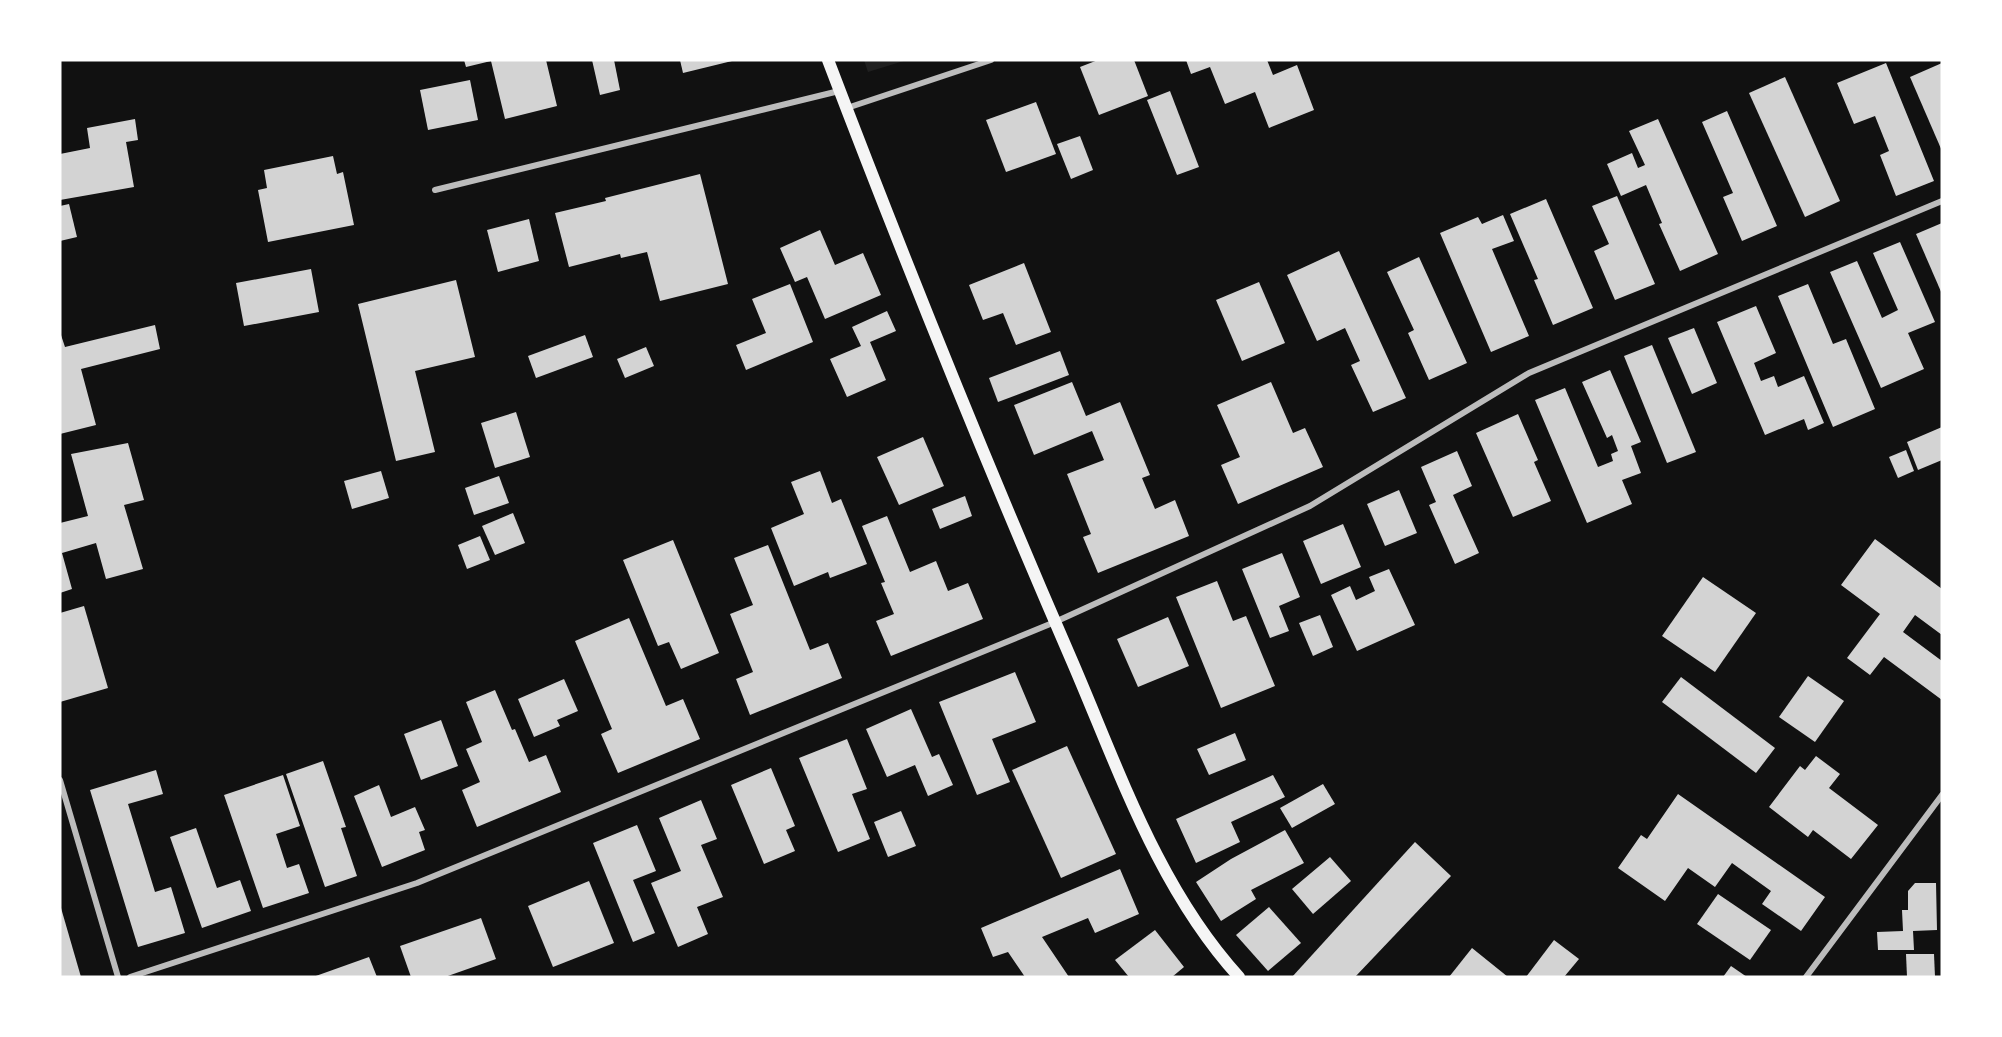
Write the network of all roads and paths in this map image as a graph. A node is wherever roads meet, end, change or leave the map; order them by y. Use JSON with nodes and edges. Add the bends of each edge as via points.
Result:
{"nodes":[{"id":1,"x":828,"y":60,"type":"edge"},
{"id":2,"x":991,"y":60,"type":"edge"},
{"id":3,"x":840,"y":91,"type":"junction"},
{"id":4,"x":846,"y":108,"type":"junction"},
{"id":5,"x":435,"y":190,"type":"dead end"},
{"id":6,"x":1942,"y":201,"type":"edge"},
{"id":7,"x":1055,"y":622,"type":"junction"},
{"id":8,"x":60,"y":780,"type":"edge"},
{"id":9,"x":1942,"y":795,"type":"edge"},
{"id":10,"x":118,"y":977,"type":"edge"},
{"id":11,"x":130,"y":977,"type":"edge"},
{"id":12,"x":1239,"y":977,"type":"edge"},
{"id":13,"x":1806,"y":977,"type":"edge"}],
"edges":[{"from":1,"to":3,"type":"main road"},
{"from":2,"to":4,"type":"street"},
{"from":3,"to":4,"type":"main road"},
{"from":3,"to":5,"type":"street"},
{"from":4,"to":7,"type":"main road"},
{"from":6,"to":7,"type":"street","via":[[1529,373],[1310,506]]},
{"from":7,"to":11,"type":"street","via":[[417,883]]},
{"from":7,"to":12,"type":"main road","via":[[1173,887]]},
{"from":8,"to":10,"type":"street"},
{"from":9,"to":13,"type":"street"}]}
